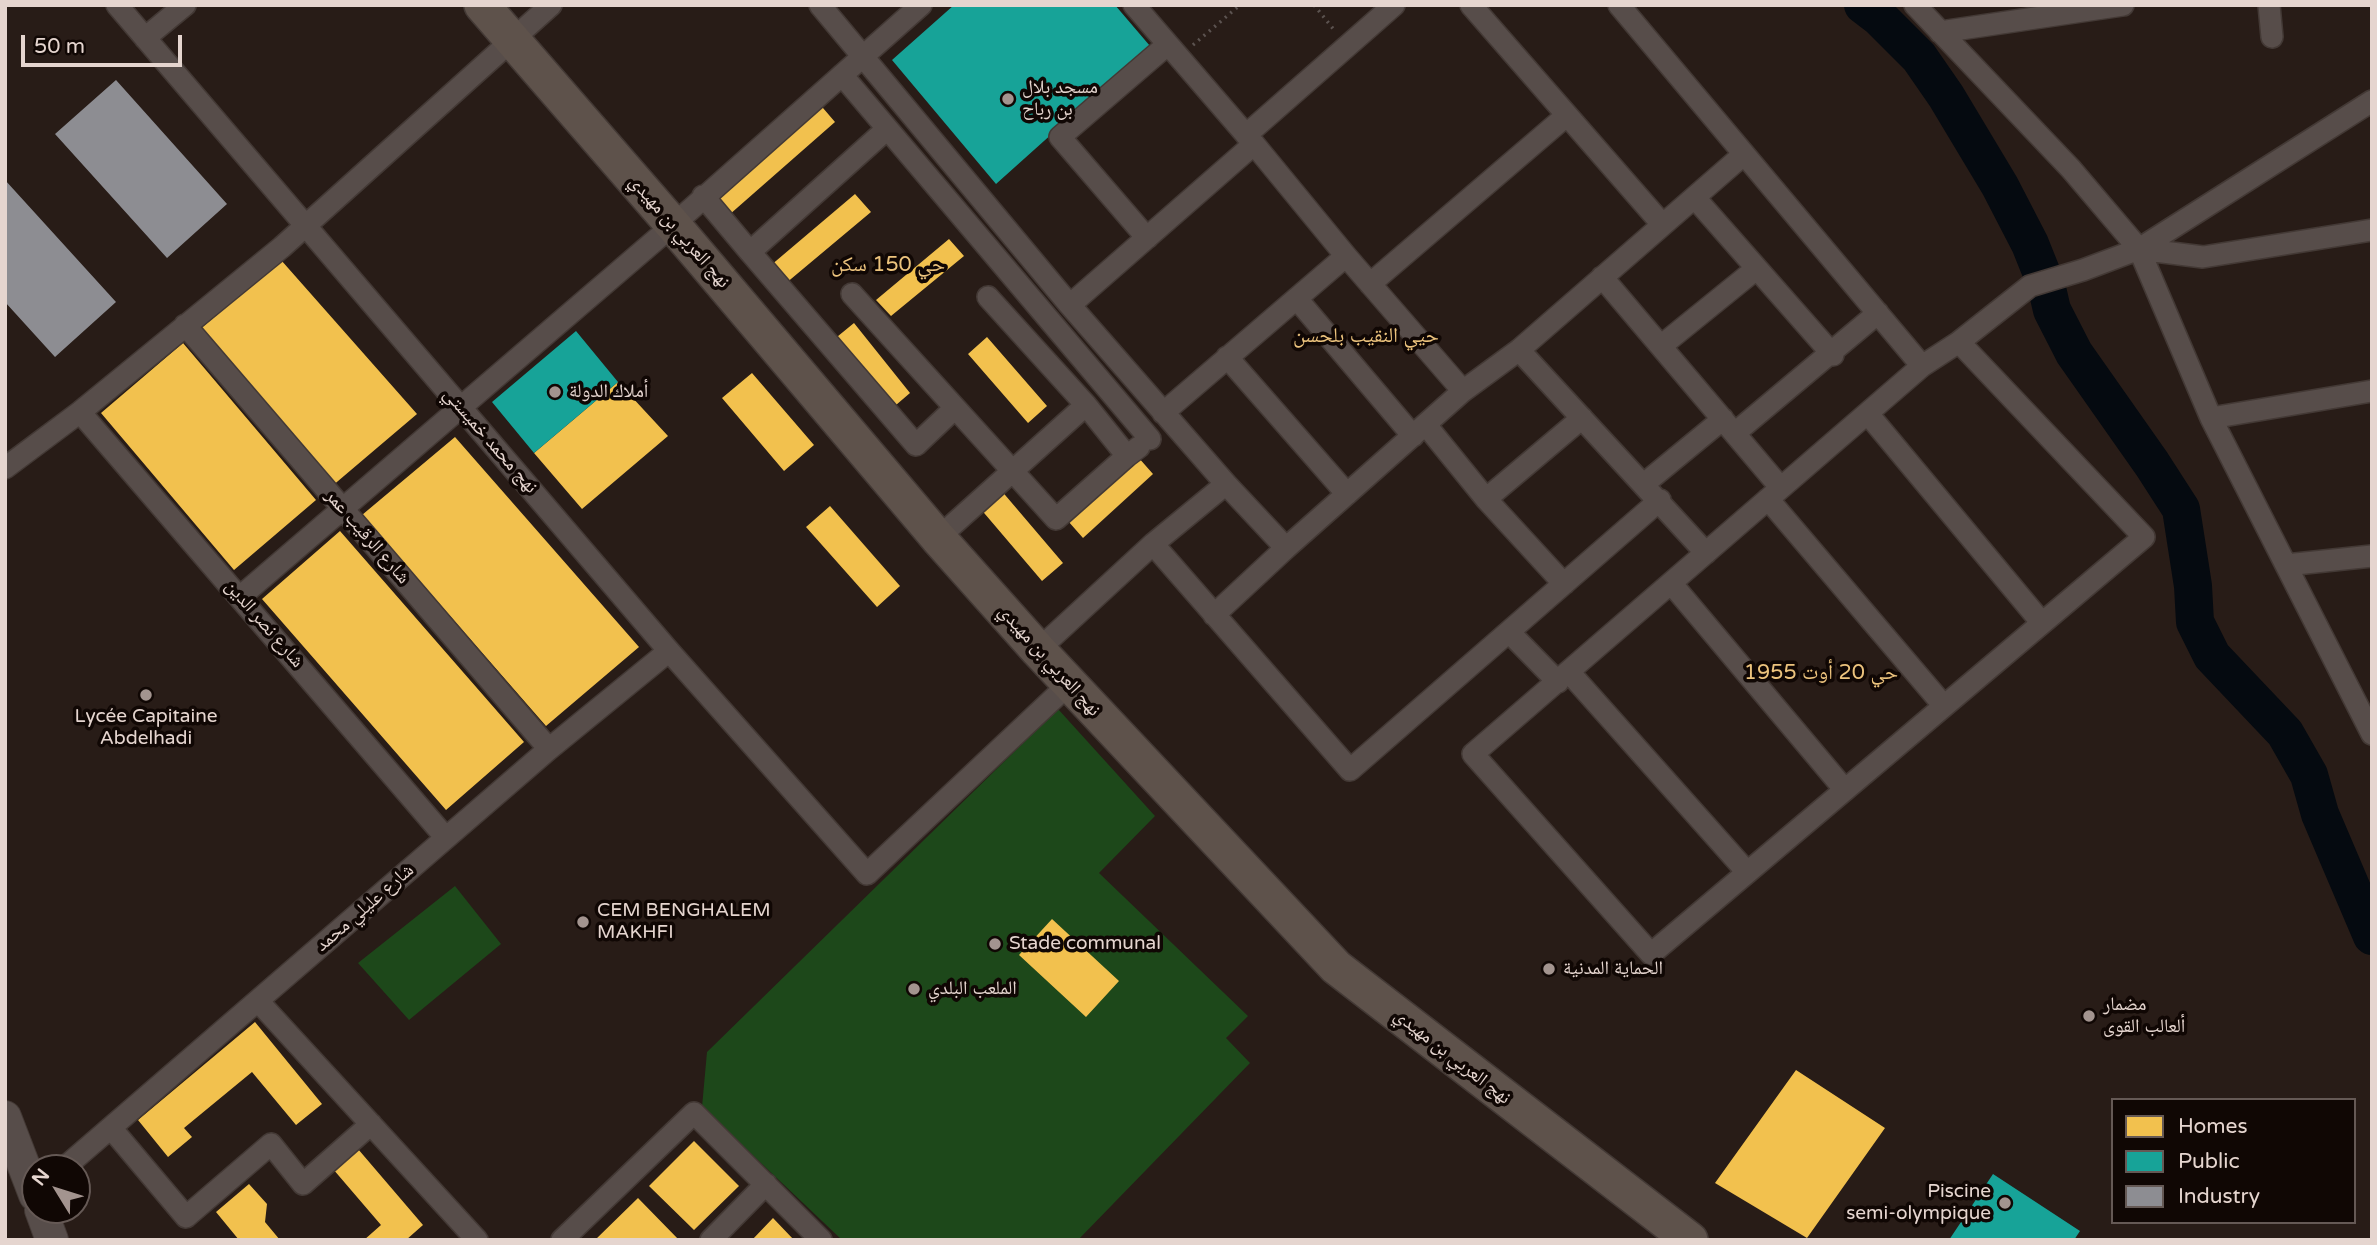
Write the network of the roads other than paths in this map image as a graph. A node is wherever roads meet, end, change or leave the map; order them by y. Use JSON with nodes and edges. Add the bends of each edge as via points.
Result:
{"nodes":[{"id":1,"x":117,"y":5,"type":"edge"},
{"id":2,"x":185,"y":5,"type":"edge"},
{"id":3,"x":482,"y":5,"type":"edge"},
{"id":4,"x":551,"y":5,"type":"edge"},
{"id":5,"x":820,"y":5,"type":"edge"},
{"id":6,"x":922,"y":5,"type":"edge"},
{"id":7,"x":1134,"y":5,"type":"edge"},
{"id":8,"x":1394,"y":5,"type":"edge"},
{"id":9,"x":1471,"y":5,"type":"edge"},
{"id":10,"x":1619,"y":5,"type":"edge"},
{"id":11,"x":1914,"y":5,"type":"edge"},
{"id":12,"x":2123,"y":5,"type":"edge"},
{"id":13,"x":2269,"y":5,"type":"edge"},
{"id":14,"x":1940,"y":32,"type":"junction"},
{"id":15,"x":514,"y":37,"type":"junction"},
{"id":16,"x":2272,"y":37,"type":"dead end"},
{"id":17,"x":145,"y":38,"type":"junction"},
{"id":18,"x":1173,"y":51,"type":"junction"},
{"id":19,"x":863,"y":56,"type":"junction"},
{"id":20,"x":842,"y":75,"type":"junction"},
{"id":21,"x":2372,"y":101,"type":"edge"},
{"id":22,"x":1566,"y":117,"type":"junction"},
{"id":23,"x":887,"y":129,"type":"junction"},
{"id":24,"x":1250,"y":139,"type":"junction"},
{"id":25,"x":1743,"y":155,"type":"junction"},
{"id":26,"x":703,"y":196,"type":"junction"},
{"id":27,"x":1695,"y":198,"type":"junction"},
{"id":28,"x":1662,"y":224,"type":"junction"},
{"id":29,"x":673,"y":225,"type":"junction"},
{"id":30,"x":305,"y":227,"type":"junction"},
{"id":31,"x":2372,"y":230,"type":"edge"},
{"id":32,"x":1147,"y":238,"type":"junction"},
{"id":33,"x":2140,"y":249,"type":"junction"},
{"id":34,"x":750,"y":251,"type":"junction"},
{"id":35,"x":1346,"y":256,"type":"junction"},
{"id":36,"x":1756,"y":269,"type":"junction"},
{"id":37,"x":1602,"y":277,"type":"junction"},
{"id":38,"x":1370,"y":284,"type":"junction"},
{"id":39,"x":852,"y":293,"type":"dead end"},
{"id":40,"x":988,"y":297,"type":"dead end"},
{"id":41,"x":1297,"y":299,"type":"junction"},
{"id":42,"x":1070,"y":305,"type":"junction"},
{"id":43,"x":1878,"y":313,"type":"junction"},
{"id":44,"x":185,"y":325,"type":"junction"},
{"id":45,"x":1959,"y":341,"type":"junction"},
{"id":46,"x":1661,"y":346,"type":"junction"},
{"id":47,"x":1519,"y":350,"type":"junction"},
{"id":48,"x":1832,"y":354,"type":"junction"},
{"id":49,"x":1227,"y":357,"type":"junction"},
{"id":50,"x":1922,"y":366,"type":"junction"},
{"id":51,"x":1463,"y":391,"type":"junction"},
{"id":52,"x":2372,"y":391,"type":"edge"},
{"id":53,"x":1086,"y":405,"type":"junction"},
{"id":54,"x":461,"y":407,"type":"junction"},
{"id":55,"x":955,"y":408,"type":"junction"},
{"id":56,"x":80,"y":412,"type":"junction"},
{"id":57,"x":1868,"y":414,"type":"junction"},
{"id":58,"x":1582,"y":418,"type":"junction"},
{"id":59,"x":2211,"y":418,"type":"junction"},
{"id":60,"x":1169,"y":419,"type":"junction"},
{"id":61,"x":1729,"y":426,"type":"junction"},
{"id":62,"x":1420,"y":430,"type":"junction"},
{"id":63,"x":1150,"y":439,"type":"junction"},
{"id":64,"x":1127,"y":456,"type":"junction"},
{"id":65,"x":5,"y":468,"type":"edge"},
{"id":66,"x":1011,"y":471,"type":"junction"},
{"id":67,"x":1226,"y":484,"type":"junction"},
{"id":68,"x":1644,"y":484,"type":"junction"},
{"id":69,"x":1774,"y":493,"type":"junction"},
{"id":70,"x":1347,"y":494,"type":"junction"},
{"id":71,"x":1486,"y":499,"type":"junction"},
{"id":72,"x":1660,"y":500,"type":"junction"},
{"id":73,"x":344,"y":510,"type":"junction"},
{"id":74,"x":938,"y":538,"type":"junction"},
{"id":75,"x":1153,"y":544,"type":"junction"},
{"id":76,"x":1286,"y":548,"type":"junction"},
{"id":77,"x":1706,"y":553,"type":"junction"},
{"id":78,"x":2372,"y":556,"type":"edge"},
{"id":79,"x":2286,"y":565,"type":"junction"},
{"id":80,"x":1671,"y":583,"type":"junction"},
{"id":81,"x":1564,"y":584,"type":"junction"},
{"id":82,"x":240,"y":597,"type":"junction"},
{"id":83,"x":1214,"y":615,"type":"junction"},
{"id":84,"x":2042,"y":623,"type":"junction"},
{"id":85,"x":1510,"y":634,"type":"junction"},
{"id":86,"x":1038,"y":650,"type":"junction"},
{"id":87,"x":669,"y":651,"type":"junction"},
{"id":88,"x":1563,"y":677,"type":"junction"},
{"id":89,"x":1069,"y":684,"type":"junction"},
{"id":90,"x":1944,"y":706,"type":"junction"},
{"id":91,"x":2371,"y":732,"type":"edge"},
{"id":92,"x":549,"y":749,"type":"junction"},
{"id":93,"x":1845,"y":790,"type":"junction"},
{"id":94,"x":446,"y":838,"type":"junction"},
{"id":95,"x":1747,"y":872,"type":"junction"},
{"id":96,"x":258,"y":1001,"type":"junction"},
{"id":97,"x":5,"y":1117,"type":"edge"},
{"id":98,"x":371,"y":1124,"type":"junction"},
{"id":99,"x":111,"y":1128,"type":"junction"},
{"id":100,"x":80,"y":1154,"type":"edge"},
{"id":101,"x":21,"y":1158,"type":"edge"},
{"id":102,"x":766,"y":1184,"type":"junction"},
{"id":103,"x":1682,"y":1238,"type":"edge"},
{"id":104,"x":477,"y":1240,"type":"edge"},
{"id":105,"x":562,"y":1240,"type":"edge"},
{"id":106,"x":711,"y":1240,"type":"edge"},
{"id":107,"x":821,"y":1240,"type":"edge"}],
"edges":[{"from":1,"to":17,"type":"street","name":"نهج محمد خميستي"},
{"from":2,"to":17,"type":"street"},
{"from":3,"to":15,"type":"main road","name":"نهج العربي بن مهيدي"},
{"from":4,"to":15,"type":"street"},
{"from":5,"to":19,"type":"street"},
{"from":6,"to":19,"type":"street"},
{"from":7,"to":18,"type":"street"},
{"from":8,"to":24,"type":"street"},
{"from":9,"to":22,"type":"street"},
{"from":10,"to":25,"type":"street"},
{"from":11,"to":14,"type":"street"},
{"from":12,"to":14,"type":"street"},
{"from":13,"to":16,"type":"street"},
{"from":14,"to":33,"type":"street"},
{"from":15,"to":29,"type":"main road","name":"نهج العربي بن مهيدي"},
{"from":15,"to":30,"type":"street"},
{"from":17,"to":30,"type":"street","name":"نهج محمد خميستي"},
{"from":18,"to":24,"type":"street"},
{"from":18,"to":32,"type":"street","via":[[1060,137]]},
{"from":19,"to":20,"type":"street"},
{"from":19,"to":42,"type":"street"},
{"from":20,"to":23,"type":"street"},
{"from":20,"to":26,"type":"street"},
{"from":21,"to":33,"type":"street"},
{"from":22,"to":28,"type":"street"},
{"from":22,"to":38,"type":"street"},
{"from":23,"to":34,"type":"street"},
{"from":23,"to":63,"type":"street"},
{"from":24,"to":32,"type":"street"},
{"from":24,"to":35,"type":"street"},
{"from":25,"to":27,"type":"street"},
{"from":25,"to":43,"type":"street"},
{"from":26,"to":29,"type":"street"},
{"from":26,"to":34,"type":"street"},
{"from":27,"to":28,"type":"street"},
{"from":27,"to":36,"type":"street"},
{"from":28,"to":37,"type":"street"},
{"from":29,"to":54,"type":"street"},
{"from":29,"to":74,"type":"main road","name":"نهج العربي بن مهيدي"},
{"from":30,"to":44,"type":"street"},
{"from":30,"to":54,"type":"street","name":"نهج محمد خميستي"},
{"from":31,"to":33,"type":"street","via":[[2203,257]]},
{"from":32,"to":42,"type":"street"},
{"from":33,"to":45,"type":"street","via":[[2029,286]]},
{"from":33,"to":59,"type":"street"},
{"from":34,"to":55,"type":"street","via":[[916,445]]},
{"from":35,"to":38,"type":"street"},
{"from":35,"to":41,"type":"street"},
{"from":36,"to":46,"type":"street"},
{"from":36,"to":48,"type":"street"},
{"from":37,"to":46,"type":"street"},
{"from":37,"to":47,"type":"street"},
{"from":38,"to":51,"type":"street"},
{"from":39,"to":55,"type":"street"},
{"from":40,"to":53,"type":"street"},
{"from":41,"to":49,"type":"street"},
{"from":41,"to":62,"type":"street"},
{"from":42,"to":60,"type":"street"},
{"from":43,"to":48,"type":"street"},
{"from":43,"to":50,"type":"street"},
{"from":44,"to":56,"type":"street"},
{"from":44,"to":73,"type":"street","name":"شارع الرقيب عمر"},
{"from":45,"to":50,"type":"street"},
{"from":45,"to":84,"type":"street","via":[[2144,537]]},
{"from":46,"to":61,"type":"street"},
{"from":47,"to":51,"type":"street"},
{"from":47,"to":58,"type":"street"},
{"from":48,"to":61,"type":"street"},
{"from":49,"to":60,"type":"street"},
{"from":49,"to":70,"type":"street"},
{"from":50,"to":57,"type":"street"},
{"from":51,"to":62,"type":"street"},
{"from":52,"to":59,"type":"street"},
{"from":53,"to":64,"type":"street"},
{"from":53,"to":66,"type":"street"},
{"from":54,"to":73,"type":"street"},
{"from":54,"to":87,"type":"street","name":"نهج محمد خميستي"},
{"from":55,"to":66,"type":"street"},
{"from":56,"to":65,"type":"street"},
{"from":56,"to":82,"type":"street","name":"شارع نصر الدين"},
{"from":57,"to":69,"type":"street"},
{"from":57,"to":84,"type":"street"},
{"from":58,"to":68,"type":"street"},
{"from":58,"to":71,"type":"street"},
{"from":59,"to":79,"type":"street"},
{"from":60,"to":63,"type":"street"},
{"from":60,"to":67,"type":"street"},
{"from":61,"to":68,"type":"street"},
{"from":61,"to":69,"type":"street"},
{"from":62,"to":70,"type":"street"},
{"from":62,"to":71,"type":"street"},
{"from":63,"to":64,"type":"street"},
{"from":64,"to":66,"type":"street","via":[[1056,519]]},
{"from":66,"to":74,"type":"street"},
{"from":67,"to":75,"type":"street"},
{"from":67,"to":76,"type":"street"},
{"from":68,"to":72,"type":"street"},
{"from":69,"to":77,"type":"street"},
{"from":69,"to":90,"type":"street"},
{"from":70,"to":76,"type":"street"},
{"from":71,"to":81,"type":"street"},
{"from":72,"to":77,"type":"street"},
{"from":72,"to":81,"type":"street"},
{"from":73,"to":82,"type":"street"},
{"from":73,"to":92,"type":"street","name":"شارع الرقيب عمر"},
{"from":74,"to":86,"type":"main road","name":"نهج العربي بن مهيدي"},
{"from":75,"to":83,"type":"street"},
{"from":75,"to":86,"type":"street"},
{"from":76,"to":83,"type":"street"},
{"from":77,"to":80,"type":"street"},
{"from":78,"to":79,"type":"street"},
{"from":79,"to":91,"type":"street"},
{"from":80,"to":88,"type":"street"},
{"from":80,"to":93,"type":"street"},
{"from":81,"to":85,"type":"street"},
{"from":82,"to":94,"type":"street","name":"شارع نصر الدين"},
{"from":83,"to":85,"type":"street","via":[[1350,770]]},
{"from":84,"to":90,"type":"street"},
{"from":85,"to":88,"type":"street"},
{"from":86,"to":89,"type":"main road","name":"نهج العربي بن مهيدي"},
{"from":87,"to":89,"type":"street","name":"نهج محمد خميستي","via":[[867,874]]},
{"from":87,"to":92,"type":"street","name":"شارع عليلي محمد"},
{"from":88,"to":95,"type":"street"},
{"from":88,"to":95,"type":"street","via":[[1473,754],[1651,954]]},
{"from":89,"to":103,"type":"main road","name":"نهج العربي بن مهيدي","via":[[1336,967]]},
{"from":90,"to":93,"type":"street"},
{"from":92,"to":94,"type":"street","name":"شارع عليلي محمد"},
{"from":93,"to":95,"type":"street"},
{"from":94,"to":96,"type":"street","name":"شارع عليلي محمد"},
{"from":96,"to":98,"type":"street"},
{"from":96,"to":99,"type":"street","name":"شارع عليلي محمد"},
{"from":97,"to":101,"type":"street"},
{"from":98,"to":99,"type":"street","via":[[303,1184],[271,1143],[186,1217]]},
{"from":98,"to":104,"type":"street"},
{"from":99,"to":100,"type":"street","name":"شارع عليلي محمد"},
{"from":102,"to":105,"type":"street","via":[[694,1113]]},
{"from":102,"to":106,"type":"street"},
{"from":102,"to":107,"type":"street"}]}
